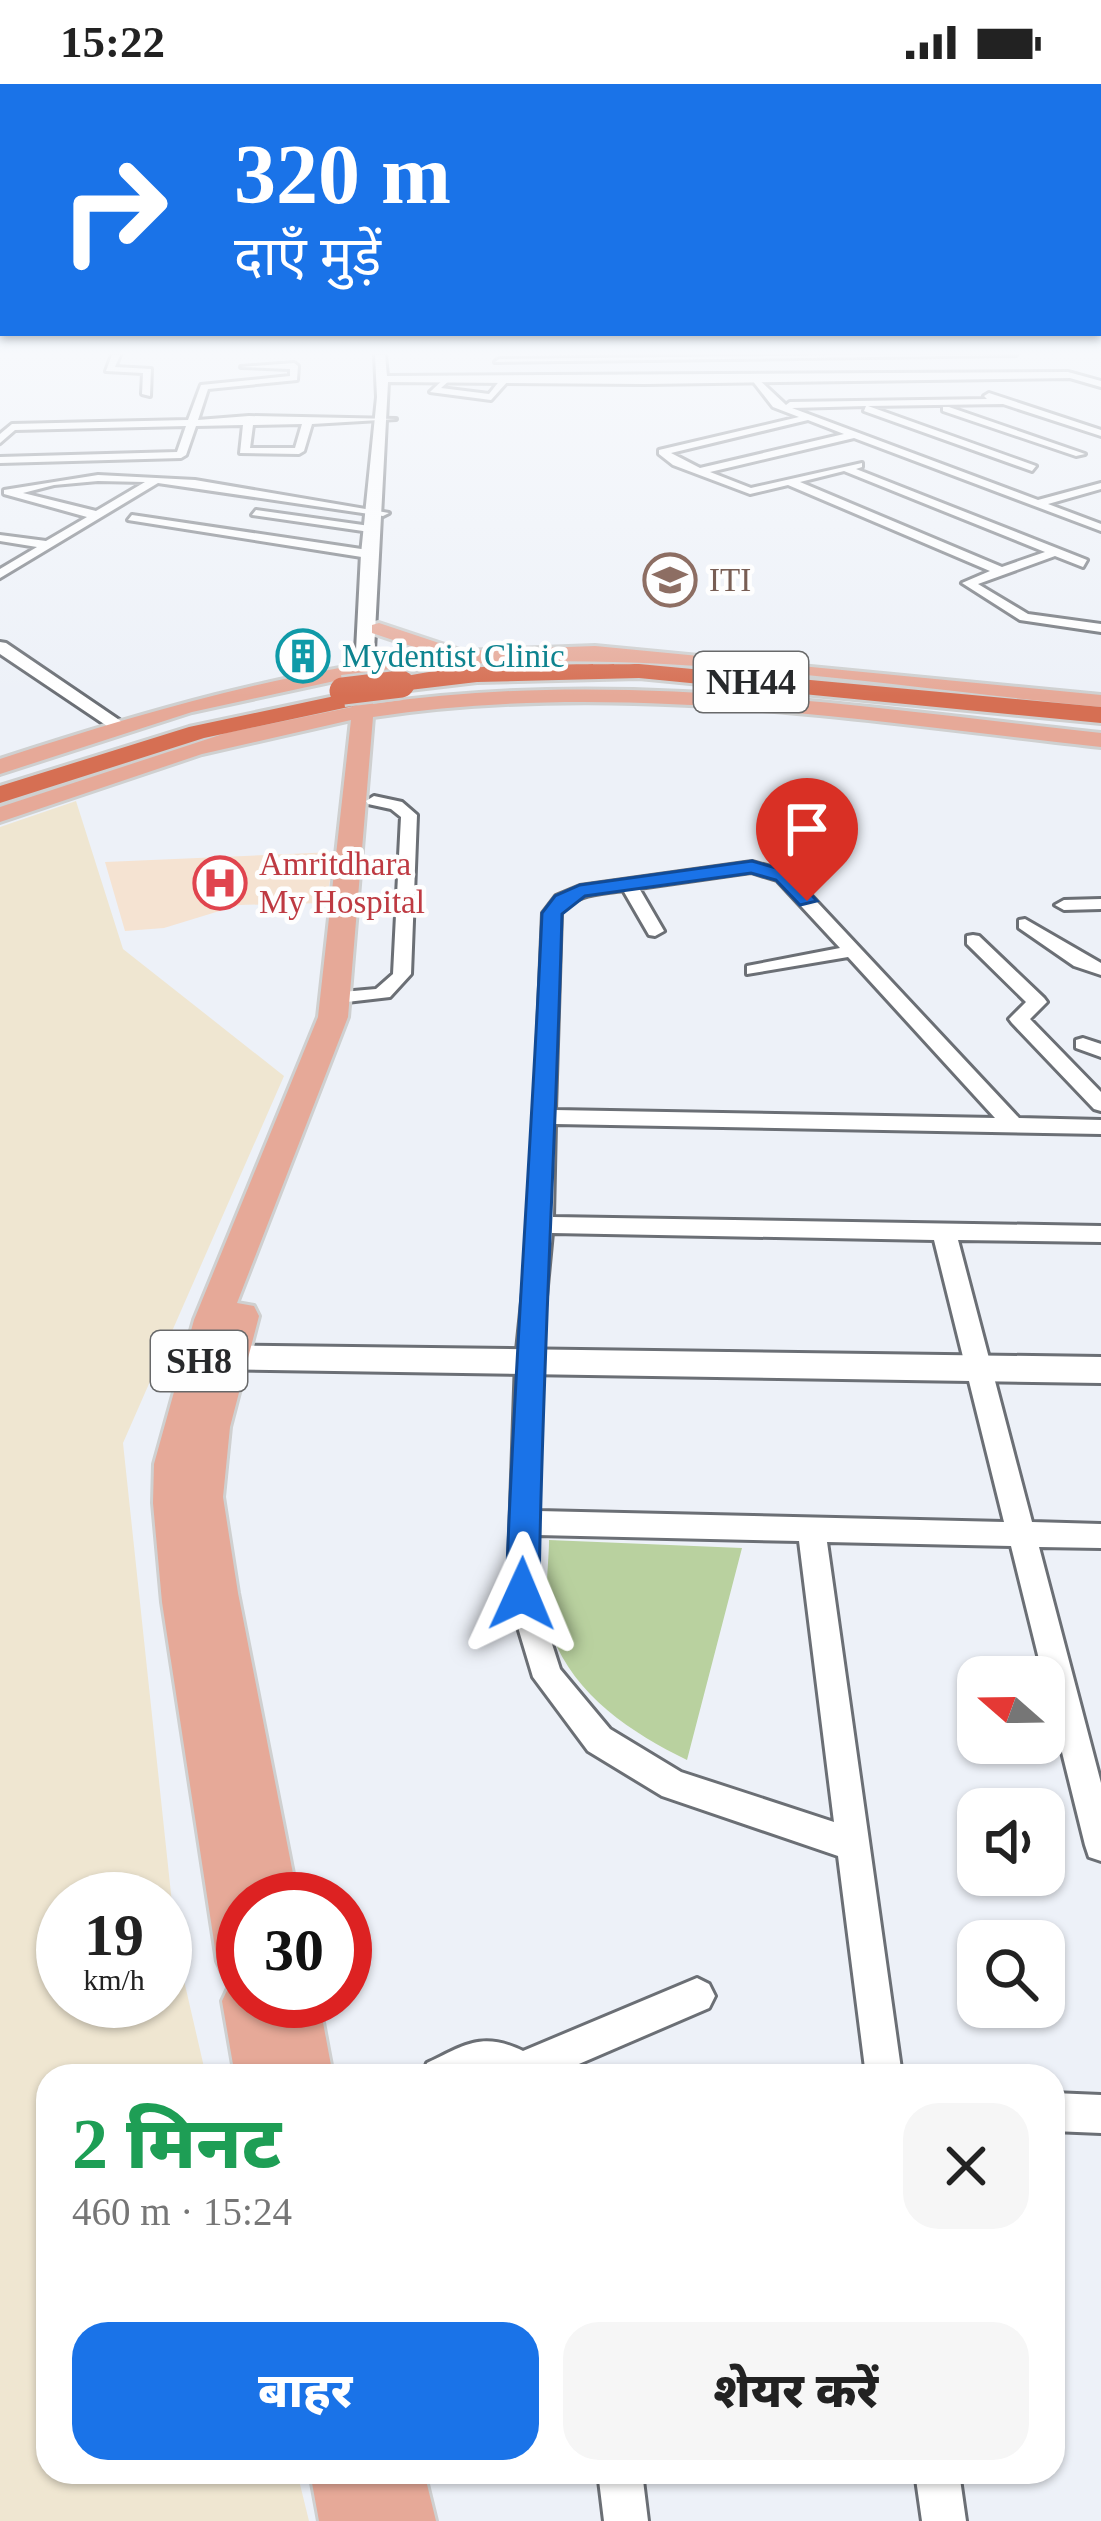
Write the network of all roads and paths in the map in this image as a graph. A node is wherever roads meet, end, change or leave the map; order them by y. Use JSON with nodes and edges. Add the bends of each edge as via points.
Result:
{"nodes":[{"id":1,"x":382,"y":469,"type":"edge"},
{"id":2,"x":692,"y":469,"type":"edge"},
{"id":3,"x":712,"y":469,"type":"edge"},
{"id":4,"x":842,"y":469,"type":"edge"},
{"id":5,"x":847,"y":469,"type":"edge"},
{"id":6,"x":944,"y":469,"type":"edge"},
{"id":7,"x":1029,"y":469,"type":"edge"},
{"id":8,"x":240,"y":472,"type":"dead end"},
{"id":9,"x":698,"y":472,"type":"junction"},
{"id":10,"x":1015,"y":472,"type":"dead end"},
{"id":11,"x":997,"y":477,"type":"dead end"},
{"id":12,"x":154,"y":482,"type":"junction"},
{"id":13,"x":790,"y":482,"type":"junction"},
{"id":14,"x":980,"y":482,"type":"junction"},
{"id":15,"x":1101,"y":486,"type":"edge"},
{"id":16,"x":212,"y":489,"type":"junction"},
{"id":17,"x":6,"y":491,"type":"edge"},
{"id":18,"x":278,"y":498,"type":"junction"},
{"id":19,"x":1037,"y":504,"type":"junction"},
{"id":20,"x":377,"y":512,"type":"junction"},
{"id":21,"x":256,"y":513,"type":"junction"},
{"id":22,"x":98,"y":515,"type":"junction"},
{"id":23,"x":132,"y":518,"type":"dead end"},
{"id":24,"x":1101,"y":528,"type":"edge"},
{"id":25,"x":370,"y":529,"type":"junction"},
{"id":26,"x":227,"y":532,"type":"junction"},
{"id":27,"x":1,"y":538,"type":"edge"},
{"id":28,"x":49,"y":545,"type":"junction"},
{"id":29,"x":1056,"y":552,"type":"junction"},
{"id":30,"x":1034,"y":559,"type":"junction"},
{"id":31,"x":372,"y":563,"type":"junction"},
{"id":32,"x":1083,"y":563,"type":"junction"},
{"id":33,"x":1101,"y":565,"type":"edge"},
{"id":34,"x":998,"y":570,"type":"junction"},
{"id":35,"x":0,"y":574,"type":"edge"},
{"id":36,"x":1101,"y":628,"type":"edge"},
{"id":37,"x":373,"y":630,"type":"junction"},
{"id":38,"x":0,"y":647,"type":"edge"},
{"id":39,"x":466,"y":658,"type":"junction"},
{"id":40,"x":371,"y":669,"type":"junction"},
{"id":41,"x":1101,"y":701,"type":"edge"},
{"id":42,"x":362,"y":709,"type":"junction"},
{"id":43,"x":122,"y":728,"type":"junction"},
{"id":44,"x":1099,"y":732,"type":"edge"},
{"id":45,"x":0,"y":766,"type":"edge"},
{"id":46,"x":0,"y":784,"type":"edge"},
{"id":47,"x":0,"y":795,"type":"edge"},
{"id":48,"x":0,"y":815,"type":"edge"},
{"id":49,"x":627,"y":883,"type":"junction"},
{"id":50,"x":1101,"y":904,"type":"edge"},
{"id":51,"x":1064,"y":905,"type":"dead end"},
{"id":52,"x":1025,"y":924,"type":"dead end"},
{"id":53,"x":655,"y":931,"type":"dead end"},
{"id":54,"x":973,"y":940,"type":"dead end"},
{"id":55,"x":853,"y":951,"type":"junction"},
{"id":56,"x":1101,"y":969,"type":"edge"},
{"id":57,"x":754,"y":970,"type":"dead end"},
{"id":58,"x":348,"y":997,"type":"junction"},
{"id":59,"x":1101,"y":1104,"type":"edge"},
{"id":60,"x":545,"y":1117,"type":"junction"},
{"id":61,"x":1014,"y":1126,"type":"junction"},
{"id":62,"x":1101,"y":1127,"type":"edge"},
{"id":63,"x":541,"y":1226,"type":"junction"},
{"id":64,"x":944,"y":1232,"type":"junction"},
{"id":65,"x":1101,"y":1234,"type":"edge"},
{"id":66,"x":213,"y":1357,"type":"junction"},
{"id":67,"x":528,"y":1360,"type":"junction"},
{"id":68,"x":979,"y":1368,"type":"junction"},
{"id":69,"x":1101,"y":1370,"type":"edge"},
{"id":70,"x":524,"y":1523,"type":"junction"},
{"id":71,"x":811,"y":1529,"type":"junction"},
{"id":72,"x":1021,"y":1534,"type":"junction"},
{"id":73,"x":1101,"y":1536,"type":"edge"},
{"id":74,"x":853,"y":1845,"type":"junction"},
{"id":75,"x":1101,"y":1845,"type":"edge"},
{"id":76,"x":229,"y":1872,"type":"edge"},
{"id":77,"x":268,"y":1872,"type":"edge"},
{"id":78,"x":697,"y":1996,"type":"dead end"},
{"id":79,"x":254,"y":2028,"type":"edge"},
{"id":80,"x":297,"y":2028,"type":"edge"},
{"id":81,"x":260,"y":2064,"type":"edge"},
{"id":82,"x":303,"y":2064,"type":"edge"},
{"id":83,"x":467,"y":2064,"type":"edge"},
{"id":84,"x":511,"y":2064,"type":"edge"},
{"id":85,"x":541,"y":2064,"type":"edge"},
{"id":86,"x":882,"y":2064,"type":"edge"},
{"id":87,"x":1065,"y":2112,"type":"edge"},
{"id":88,"x":1101,"y":2114,"type":"edge"},
{"id":89,"x":344,"y":2484,"type":"edge"},
{"id":90,"x":395,"y":2484,"type":"edge"},
{"id":91,"x":621,"y":2484,"type":"edge"},
{"id":92,"x":939,"y":2484,"type":"edge"},
{"id":93,"x":352,"y":2521,"type":"edge"},
{"id":94,"x":404,"y":2521,"type":"edge"},
{"id":95,"x":626,"y":2521,"type":"edge"},
{"id":96,"x":944,"y":2521,"type":"edge"}],
"edges":[{"from":1,"to":20,"type":"street"},
{"from":2,"to":9,"type":"street"},
{"from":3,"to":9,"type":"street"},
{"from":4,"to":13,"type":"street"},
{"from":5,"to":29,"type":"street"},
{"from":6,"to":14,"type":"street"},
{"from":7,"to":10,"type":"street"},
{"from":8,"to":16,"type":"street"},
{"from":9,"to":13,"type":"street","via":[[750,491]]},
{"from":11,"to":14,"type":"street"},
{"from":12,"to":16,"type":"street"},
{"from":12,"to":17,"type":"street","via":[[55,479]]},
{"from":12,"to":22,"type":"street"},
{"from":13,"to":34,"type":"street"},
{"from":14,"to":19,"type":"street"},
{"from":15,"to":19,"type":"street"},
{"from":16,"to":18,"type":"street"},
{"from":17,"to":22,"type":"street"},
{"from":18,"to":20,"type":"street"},
{"from":18,"to":21,"type":"street"},
{"from":19,"to":24,"type":"street"},
{"from":20,"to":25,"type":"street"},
{"from":20,"to":31,"type":"street"},
{"from":21,"to":25,"type":"street"},
{"from":21,"to":26,"type":"street"},
{"from":22,"to":28,"type":"street"},
{"from":23,"to":26,"type":"street"},
{"from":25,"to":31,"type":"street"},
{"from":26,"to":31,"type":"street"},
{"from":27,"to":28,"type":"street"},
{"from":28,"to":35,"type":"street"},
{"from":29,"to":30,"type":"street"},
{"from":29,"to":32,"type":"street"},
{"from":30,"to":32,"type":"street"},
{"from":30,"to":34,"type":"street"},
{"from":31,"to":37,"type":"street"},
{"from":32,"to":33,"type":"street"},
{"from":34,"to":36,"type":"street","via":[[968,583],[1025,617]]},
{"from":37,"to":39,"type":"main road"},
{"from":37,"to":40,"type":"street"},
{"from":38,"to":43,"type":"street"},
{"from":39,"to":40,"type":"main road"},
{"from":39,"to":41,"type":"main road","via":[[595,652]]},
{"from":40,"to":42,"type":"main road","number":"SH8"},
{"from":40,"to":43,"type":"main road","via":[[207,701]]},
{"from":42,"to":44,"type":"main road","via":[[563,694],[671,696]]},
{"from":42,"to":44,"type":"highway","number":"NH44","via":[[401,688],[622,681]]},
{"from":42,"to":46,"type":"highway","number":"NH44","via":[[266,704]]},
{"from":42,"to":47,"type":"highway","number":"NH44","via":[[198,732]]},
{"from":42,"to":48,"type":"main road","via":[[184,754]]},
{"from":42,"to":58,"type":"main road","number":"SH8"},
{"from":42,"to":58,"type":"main road","number":"SH8","via":[[374,801]]},
{"from":43,"to":45,"type":"main road"},
{"from":49,"to":53,"type":"street"},
{"from":49,"to":55,"type":"street","via":[[770,869]]},
{"from":49,"to":60,"type":"street","via":[[580,891],[552,913]]},
{"from":50,"to":51,"type":"street"},
{"from":52,"to":56,"type":"street"},
{"from":54,"to":59,"type":"street","via":[[1036,1002],[1019,1018]]},
{"from":55,"to":57,"type":"street"},
{"from":55,"to":61,"type":"street"},
{"from":58,"to":66,"type":"main road","number":"SH8"},
{"from":60,"to":61,"type":"street"},
{"from":60,"to":63,"type":"street"},
{"from":61,"to":62,"type":"street"},
{"from":63,"to":64,"type":"street"},
{"from":63,"to":67,"type":"street"},
{"from":64,"to":65,"type":"street"},
{"from":64,"to":68,"type":"street"},
{"from":66,"to":67,"type":"street"},
{"from":66,"to":76,"type":"main road","number":"SH8","via":[[177,1445],[173,1503]]},
{"from":66,"to":77,"type":"main road","number":"SH8","via":[[203,1497]]},
{"from":67,"to":68,"type":"street"},
{"from":67,"to":70,"type":"street"},
{"from":68,"to":69,"type":"street"},
{"from":68,"to":72,"type":"street"},
{"from":70,"to":71,"type":"street"},
{"from":70,"to":74,"type":"street","via":[[522,1594],[548,1678],[599,1740],[673,1785]]},
{"from":71,"to":72,"type":"street"},
{"from":71,"to":74,"type":"street"},
{"from":72,"to":73,"type":"street"},
{"from":72,"to":75,"type":"street"},
{"from":74,"to":86,"type":"street"},
{"from":78,"to":85,"type":"street"},
{"from":79,"to":81,"type":"main road"},
{"from":80,"to":82,"type":"main road"},
{"from":83,"to":84,"type":"street","via":[[488,2055]]},
{"from":87,"to":88,"type":"street"},
{"from":89,"to":93,"type":"main road"},
{"from":90,"to":94,"type":"main road"},
{"from":91,"to":95,"type":"street"},
{"from":92,"to":96,"type":"street"}]}
